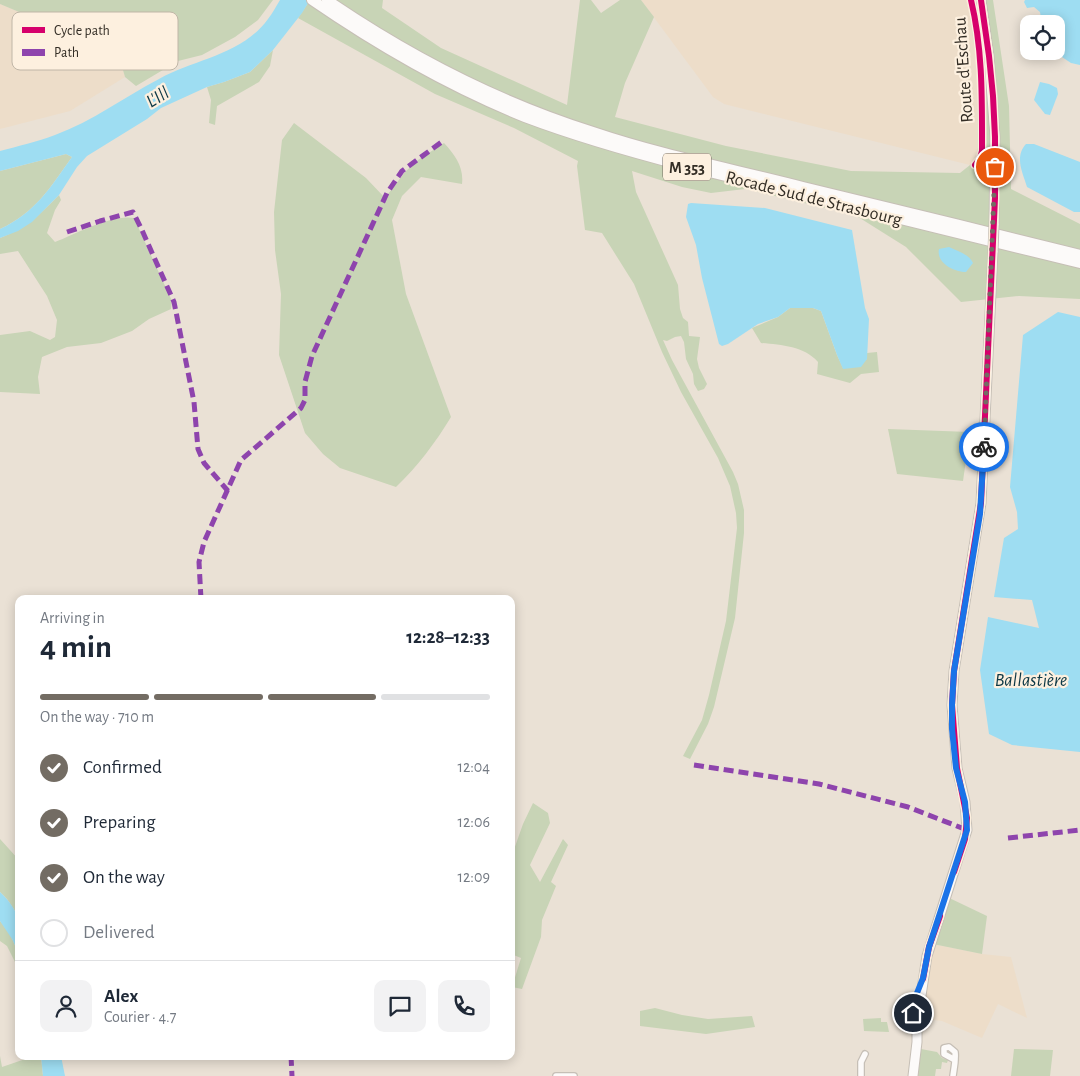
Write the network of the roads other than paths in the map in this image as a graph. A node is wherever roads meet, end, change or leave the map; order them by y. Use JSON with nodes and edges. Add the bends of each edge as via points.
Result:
{"nodes":[{"id":1,"x":971,"y":0,"type":"edge"},
{"id":2,"x":319,"y":1,"type":"edge"},
{"id":3,"x":981,"y":3,"type":"edge"},
{"id":4,"x":974,"y":165,"type":"dead end"},
{"id":5,"x":1080,"y":255,"type":"edge"},
{"id":6,"x":1080,"y":263,"type":"edge"},
{"id":7,"x":865,"y":1054,"type":"dead end"},
{"id":8,"x":955,"y":1060,"type":"dead end"},
{"id":9,"x":556,"y":1076,"type":"edge"},
{"id":10,"x":574,"y":1076,"type":"edge"},
{"id":11,"x":861,"y":1076,"type":"edge"},
{"id":12,"x":913,"y":1076,"type":"edge"},
{"id":13,"x":953,"y":1076,"type":"edge"}],
"edges":[{"from":1,"to":4,"type":"street","name":"Route d'Eschau","via":[[982,85],[982,151]]},
{"from":2,"to":5,"type":"highway","name":"Rocade Sud de Strasbourg","number":"M 353","via":[[454,76],[527,109],[593,133]]},
{"from":2,"to":6,"type":"highway","name":"Rocade Sud de Strasbourg","number":"M 353","via":[[366,36],[421,68],[471,93],[567,132],[625,151]]},
{"from":3,"to":12,"type":"main road","name":"Route d'Eschau","bridge":true,"via":[[994,120],[994,225],[981,503],[954,671],[952,705],[956,768],[965,802],[967,830],[929,947],[917,1022]]},
{"from":7,"to":11,"type":"street","via":[[861,1062]]},
{"from":8,"to":13,"type":"street"},
{"from":9,"to":10,"type":"street"}]}
